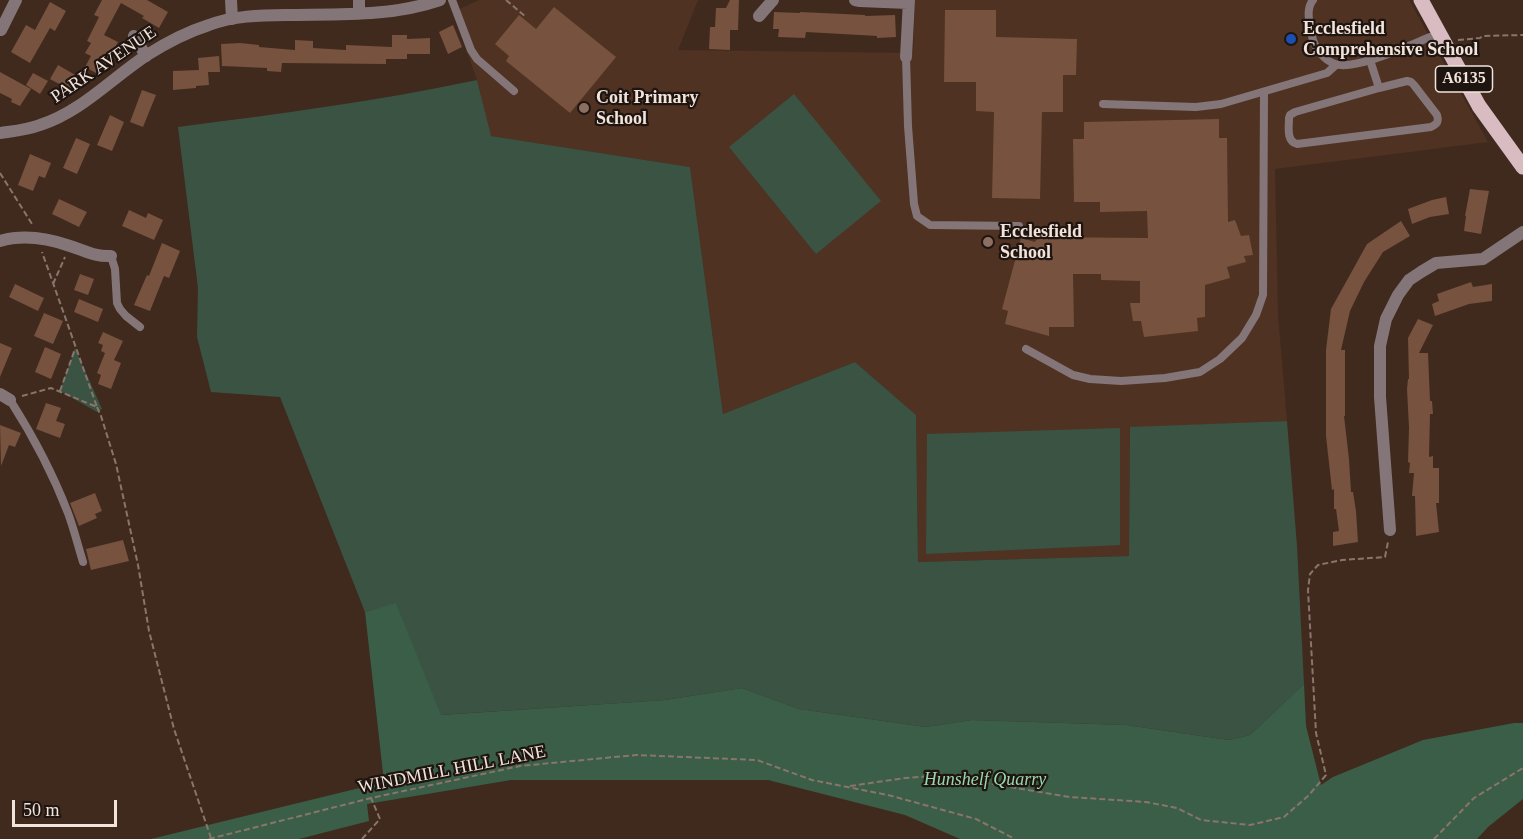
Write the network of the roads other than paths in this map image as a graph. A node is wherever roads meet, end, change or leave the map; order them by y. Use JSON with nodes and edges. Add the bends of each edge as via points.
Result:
{"nodes":[{"id":1,"x":16,"y":0,"type":"edge"},
{"id":2,"x":231,"y":0,"type":"edge"},
{"id":3,"x":359,"y":0,"type":"edge"},
{"id":4,"x":440,"y":0,"type":"edge"},
{"id":5,"x":452,"y":0,"type":"edge"},
{"id":6,"x":773,"y":0,"type":"edge"},
{"id":7,"x":855,"y":0,"type":"edge"},
{"id":8,"x":1314,"y":0,"type":"edge"},
{"id":9,"x":1421,"y":0,"type":"edge"},
{"id":10,"x":908,"y":1,"type":"edge"},
{"id":11,"x":359,"y":13,"type":"junction"},
{"id":12,"x":759,"y":16,"type":"dead end"},
{"id":13,"x":232,"y":19,"type":"junction"},
{"id":14,"x":2,"y":30,"type":"dead end"},
{"id":15,"x":134,"y":36,"type":"dead end"},
{"id":16,"x":1442,"y":38,"type":"junction"},
{"id":17,"x":146,"y":56,"type":"junction"},
{"id":18,"x":906,"y":57,"type":"joint"},
{"id":19,"x":1370,"y":60,"type":"junction"},
{"id":20,"x":1336,"y":65,"type":"junction"},
{"id":21,"x":1379,"y":88,"type":"junction"},
{"id":22,"x":514,"y":91,"type":"dead end"},
{"id":23,"x":1264,"y":92,"type":"junction"},
{"id":24,"x":1103,"y":104,"type":"dead end"},
{"id":25,"x":0,"y":133,"type":"edge"},
{"id":26,"x":1523,"y":167,"type":"edge"},
{"id":27,"x":1019,"y":226,"type":"dead end"},
{"id":28,"x":1523,"y":232,"type":"edge"},
{"id":29,"x":0,"y":241,"type":"edge"},
{"id":30,"x":111,"y":256,"type":"joint"},
{"id":31,"x":140,"y":327,"type":"dead end"},
{"id":32,"x":1026,"y":349,"type":"dead end"},
{"id":33,"x":5,"y":397,"type":"edge"},
{"id":34,"x":1390,"y":530,"type":"road end"},
{"id":35,"x":83,"y":562,"type":"dead end"}],
"edges":[{"from":1,"to":14,"type":"street"},
{"from":2,"to":13,"type":"street"},
{"from":3,"to":11,"type":"street"},
{"from":4,"to":11,"type":"street","name":"PARK AVENUE"},
{"from":5,"to":22,"type":"lane","via":[[477,59]]},
{"from":6,"to":12,"type":"street"},
{"from":7,"to":10,"type":"street"},
{"from":8,"to":20,"type":"lane","via":[[1308,15],[1313,41],[1322,56]]},
{"from":9,"to":16,"type":"main road","number":"A6135"},
{"from":10,"to":18,"type":"street"},
{"from":11,"to":13,"type":"street","name":"PARK AVENUE"},
{"from":13,"to":17,"type":"street","name":"PARK AVENUE","via":[[190,32]]},
{"from":15,"to":17,"type":"street"},
{"from":16,"to":19,"type":"lane","via":[[1430,37]]},
{"from":16,"to":26,"type":"main road","number":"A6135","via":[[1479,106]]},
{"from":17,"to":25,"type":"street","name":"PARK AVENUE","via":[[64,114],[43,125]]},
{"from":18,"to":27,"type":"lane","via":[[917,216],[930,225]]},
{"from":19,"to":20,"type":"lane"},
{"from":19,"to":21,"type":"lane"},
{"from":20,"to":23,"type":"lane","via":[[1327,73]]},
{"from":21,"to":21,"type":"lane","via":[[1411,82],[1437,116],[1437,124],[1297,144],[1290,140],[1289,118],[1295,112]]},
{"from":23,"to":24,"type":"lane","via":[[1196,107]]},
{"from":23,"to":32,"type":"lane","via":[[1263,295],[1242,338],[1200,372],[1121,381],[1073,375]]},
{"from":28,"to":34,"type":"street","via":[[1484,259],[1436,263],[1421,272],[1409,280],[1386,319],[1380,345],[1380,397]]},
{"from":29,"to":30,"type":"street","via":[[36,237]]},
{"from":30,"to":31,"type":"lane","via":[[117,303]]},
{"from":33,"to":35,"type":"lane","via":[[25,424],[54,480]]}]}
